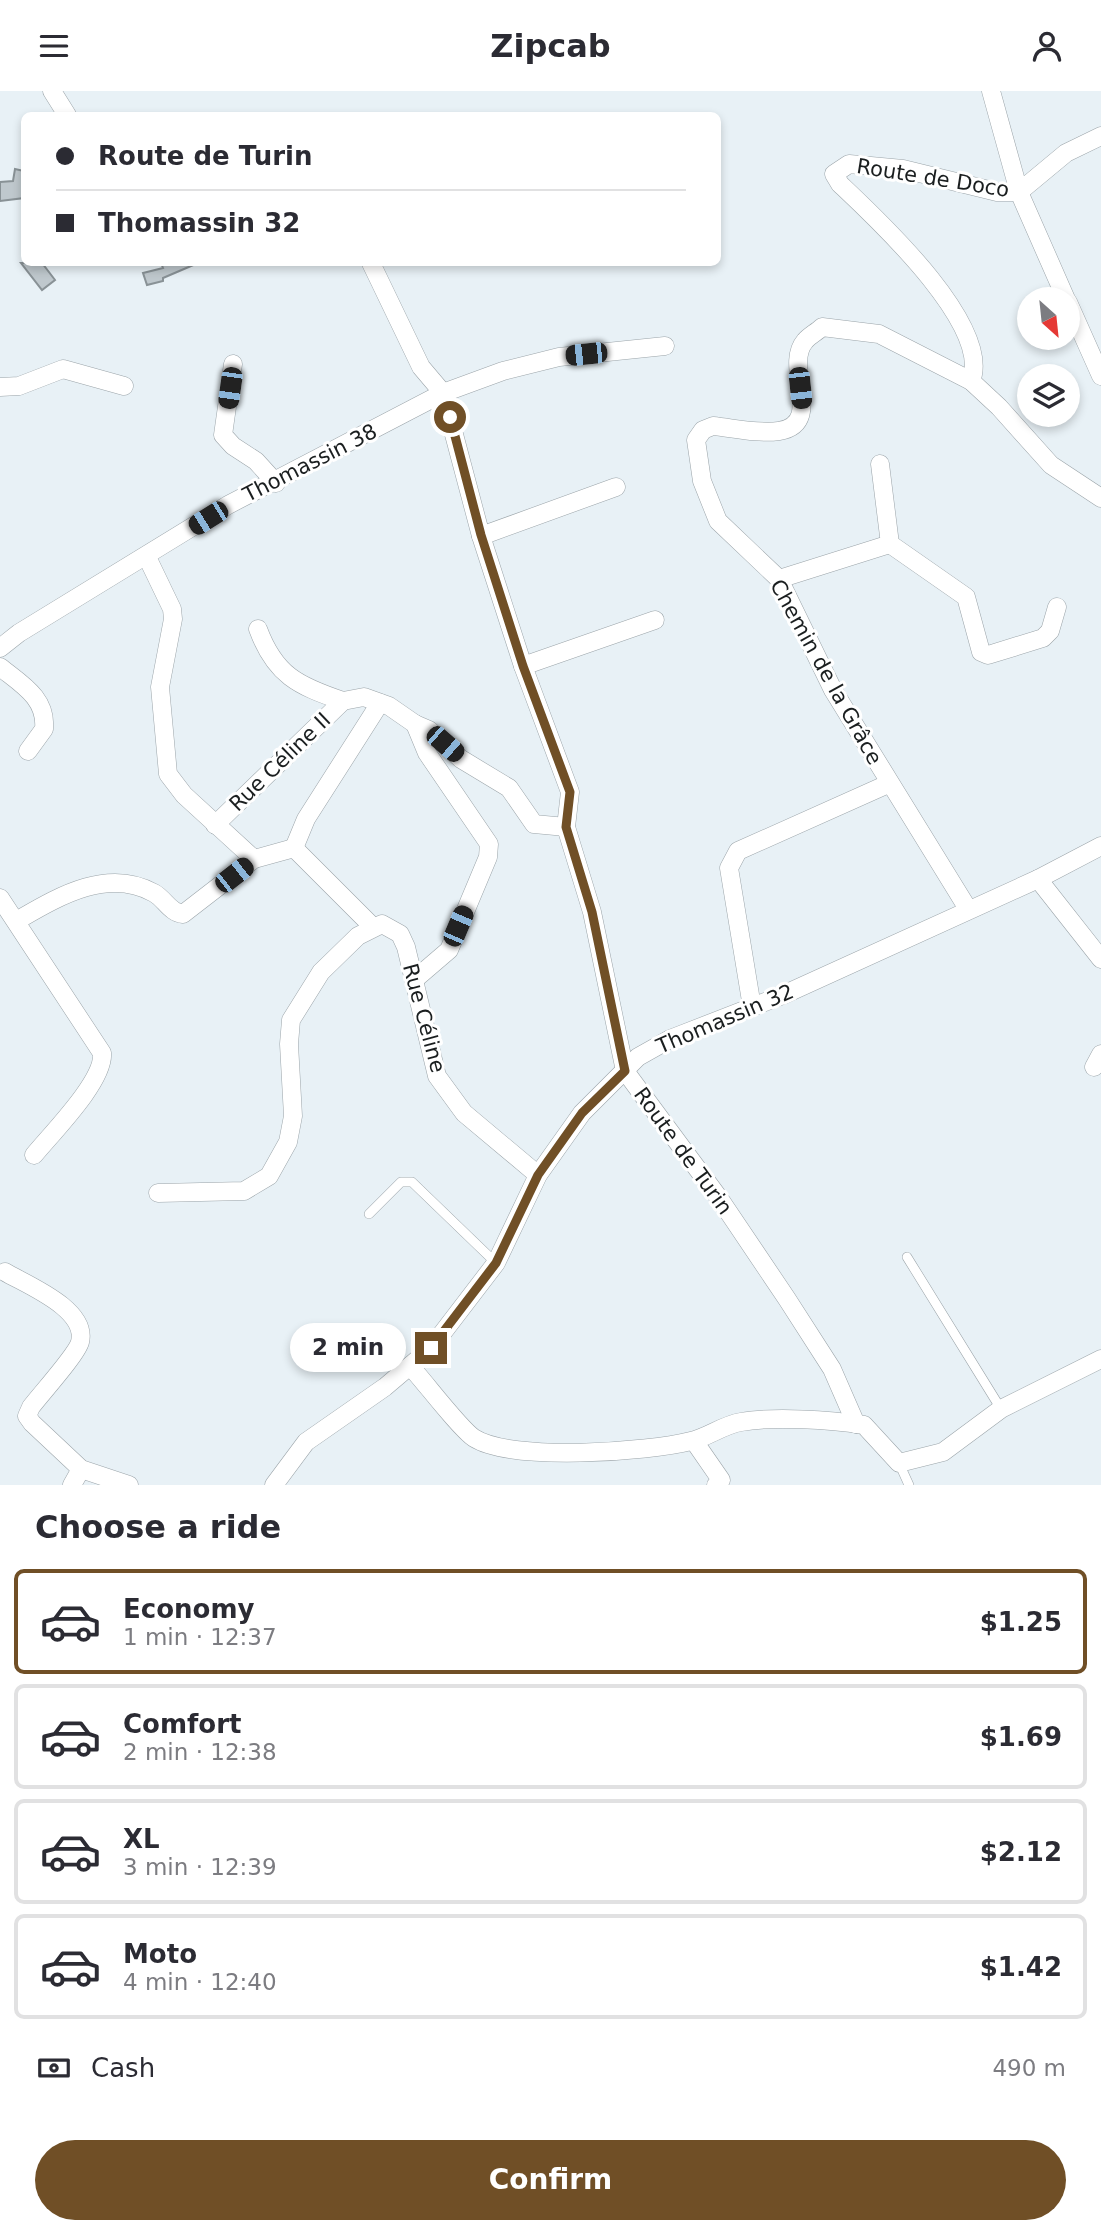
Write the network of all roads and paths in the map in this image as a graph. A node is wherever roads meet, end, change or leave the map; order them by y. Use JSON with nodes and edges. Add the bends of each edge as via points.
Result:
{"nodes":[{"id":1,"x":52,"y":91,"type":"edge"},
{"id":2,"x":991,"y":91,"type":"edge"},
{"id":3,"x":65,"y":112,"type":"edge"},
{"id":4,"x":1101,"y":136,"type":"edge"},
{"id":5,"x":1019,"y":192,"type":"junction"},
{"id":6,"x":372,"y":266,"type":"edge"},
{"id":7,"x":1061,"y":287,"type":"edge"},
{"id":8,"x":1080,"y":330,"type":"edge"},
{"id":9,"x":665,"y":346,"type":"dead end"},
{"id":10,"x":233,"y":364,"type":"dead end"},
{"id":11,"x":1101,"y":376,"type":"edge"},
{"id":12,"x":971,"y":381,"type":"junction"},
{"id":13,"x":124,"y":386,"type":"dead end"},
{"id":14,"x":0,"y":387,"type":"edge"},
{"id":15,"x":443,"y":393,"type":"junction"},
{"id":16,"x":880,"y":464,"type":"dead end"},
{"id":17,"x":276,"y":483,"type":"junction"},
{"id":18,"x":616,"y":487,"type":"dead end"},
{"id":19,"x":1101,"y":498,"type":"edge"},
{"id":20,"x":481,"y":535,"type":"junction"},
{"id":21,"x":890,"y":544,"type":"junction"},
{"id":22,"x":147,"y":557,"type":"junction"},
{"id":23,"x":779,"y":579,"type":"junction"},
{"id":24,"x":1057,"y":607,"type":"dead end"},
{"id":25,"x":655,"y":620,"type":"dead end"},
{"id":26,"x":258,"y":629,"type":"dead end"},
{"id":27,"x":0,"y":648,"type":"edge"},
{"id":28,"x":523,"y":666,"type":"junction"},
{"id":29,"x":0,"y":667,"type":"edge"},
{"id":30,"x":343,"y":701,"type":"junction"},
{"id":31,"x":380,"y":703,"type":"junction"},
{"id":32,"x":415,"y":724,"type":"junction"},
{"id":33,"x":28,"y":751,"type":"dead end"},
{"id":34,"x":888,"y":784,"type":"junction"},
{"id":35,"x":215,"y":825,"type":"junction"},
{"id":36,"x":566,"y":827,"type":"junction"},
{"id":37,"x":1101,"y":846,"type":"edge"},
{"id":38,"x":294,"y":848,"type":"junction"},
{"id":39,"x":254,"y":859,"type":"junction"},
{"id":40,"x":1038,"y":879,"type":"junction"},
{"id":41,"x":0,"y":898,"type":"edge"},
{"id":42,"x":968,"y":909,"type":"junction"},
{"id":43,"x":18,"y":920,"type":"junction"},
{"id":44,"x":373,"y":926,"type":"junction"},
{"id":45,"x":1101,"y":959,"type":"edge"},
{"id":46,"x":414,"y":980,"type":"junction"},
{"id":47,"x":752,"y":1007,"type":"junction"},
{"id":48,"x":625,"y":1071,"type":"junction"},
{"id":49,"x":34,"y":1155,"type":"dead end"},
{"id":50,"x":538,"y":1175,"type":"junction"},
{"id":51,"x":158,"y":1193,"type":"dead end"},
{"id":52,"x":369,"y":1214,"type":"dead end"},
{"id":53,"x":907,"y":1257,"type":"dead end"},
{"id":54,"x":496,"y":1263,"type":"junction"},
{"id":55,"x":5,"y":1272,"type":"dead end"},
{"id":56,"x":1101,"y":1359,"type":"edge"},
{"id":57,"x":411,"y":1366,"type":"junction"},
{"id":58,"x":1001,"y":1409,"type":"junction"},
{"id":59,"x":856,"y":1424,"type":"junction"},
{"id":60,"x":694,"y":1441,"type":"junction"},
{"id":61,"x":899,"y":1463,"type":"junction"},
{"id":62,"x":81,"y":1469,"type":"junction"},
{"id":63,"x":72,"y":1485,"type":"edge"},
{"id":64,"x":129,"y":1485,"type":"edge"},
{"id":65,"x":274,"y":1485,"type":"edge"},
{"id":66,"x":716,"y":1485,"type":"edge"},
{"id":67,"x":909,"y":1485,"type":"edge"}],
"edges":[{"from":1,"to":3,"type":"street"},
{"from":2,"to":5,"type":"street"},
{"from":4,"to":5,"type":"street","name":"Route de Doco","via":[[1066,153]]},
{"from":5,"to":7,"type":"street"},
{"from":5,"to":12,"type":"street","name":"Route de Doco","via":[[997,192],[903,169],[863,165],[849,164],[834,174],[920,263],[958,320],[974,359]]},
{"from":6,"to":15,"type":"street","name":"Route de Turin","via":[[421,367]]},
{"from":8,"to":11,"type":"street"},
{"from":9,"to":15,"type":"street","name":"Thomassin 38","via":[[559,356]]},
{"from":10,"to":17,"type":"street","via":[[223,435]]},
{"from":12,"to":19,"type":"street","via":[[1051,464]]},
{"from":12,"to":23,"type":"street","name":"Chemin de la Grâce","via":[[878,334],[822,327],[803,342],[797,363],[803,412],[794,426],[779,431],[713,426],[702,430],[696,440],[702,481],[718,521]]},
{"from":13,"to":14,"type":"street","via":[[64,369],[19,386]]},
{"from":15,"to":17,"type":"street","name":"Thomassin 38"},
{"from":15,"to":20,"type":"street","name":"Route de Turin"},
{"from":16,"to":21,"type":"street"},
{"from":17,"to":22,"type":"street","name":"Thomassin 38","via":[[228,505]]},
{"from":18,"to":20,"type":"street"},
{"from":20,"to":28,"type":"street","name":"Route de Turin"},
{"from":21,"to":23,"type":"street"},
{"from":21,"to":24,"type":"street","via":[[966,597],[981,652],[988,655],[1043,638]]},
{"from":22,"to":27,"type":"street","name":"Thomassin 38"},
{"from":22,"to":35,"type":"street","name":"Rue Céline II","via":[[173,619],[160,687],[168,774]]},
{"from":23,"to":34,"type":"street","name":"Chemin de la Grâce","via":[[833,690]]},
{"from":25,"to":28,"type":"street"},
{"from":26,"to":30,"type":"street","via":[[277,667],[310,690]]},
{"from":28,"to":36,"type":"street","name":"Route de Turin","via":[[570,792]]},
{"from":29,"to":33,"type":"street","via":[[34,695],[43,712],[44,729]]},
{"from":30,"to":31,"type":"street","name":"Rue Céline II","via":[[364,697]]},
{"from":30,"to":35,"type":"street","name":"Rue Céline II"},
{"from":31,"to":32,"type":"street","name":"Rue Céline II"},
{"from":31,"to":38,"type":"street","via":[[306,819]]},
{"from":32,"to":36,"type":"street","name":"Rue Céline II","via":[[509,788],[534,824]]},
{"from":32,"to":46,"type":"street","via":[[428,753],[489,844],[488,857],[449,950]]},
{"from":34,"to":42,"type":"street","name":"Chemin de la Grâce"},
{"from":34,"to":47,"type":"street","via":[[738,851],[734,857],[729,869]]},
{"from":35,"to":39,"type":"street","name":"Rue Céline II"},
{"from":36,"to":48,"type":"street","name":"Route de Turin","via":[[592,912]]},
{"from":37,"to":40,"type":"street","name":"Thomassin 32"},
{"from":38,"to":39,"type":"street"},
{"from":38,"to":44,"type":"street","name":"Rue Céline"},
{"from":39,"to":43,"type":"street","via":[[183,914],[176,914],[154,893],[109,882],[83,886]]},
{"from":40,"to":42,"type":"street","name":"Thomassin 32"},
{"from":40,"to":45,"type":"street"},
{"from":41,"to":43,"type":"street"},
{"from":42,"to":47,"type":"street","name":"Thomassin 32"},
{"from":43,"to":49,"type":"street","via":[[97,1044],[103,1062],[96,1079]]},
{"from":44,"to":46,"type":"street","name":"Rue Céline","via":[[382,924],[401,934]]},
{"from":44,"to":51,"type":"street","via":[[317,978],[291,1020],[293,1115],[288,1142],[269,1176],[244,1191]]},
{"from":46,"to":50,"type":"street","name":"Rue Céline","via":[[437,1076],[464,1113]]},
{"from":47,"to":48,"type":"street","name":"Thomassin 32","via":[[670,1039],[638,1057]]},
{"from":48,"to":50,"type":"street","name":"Thomassin 32","via":[[582,1113]]},
{"from":48,"to":59,"type":"street","name":"Route de Turin","via":[[787,1299],[832,1370]]},
{"from":50,"to":54,"type":"street","name":"Thomassin 32"},
{"from":52,"to":54,"type":"lane","via":[[401,1182],[412,1182]]},
{"from":53,"to":58,"type":"lane"},
{"from":54,"to":57,"type":"street","name":"Thomassin 32","via":[[431,1348]]},
{"from":55,"to":62,"type":"street","via":[[64,1306],[80,1329],[80,1343],[27,1416]]},
{"from":56,"to":58,"type":"street"},
{"from":57,"to":60,"type":"street","via":[[474,1438],[500,1447],[622,1453]]},
{"from":57,"to":65,"type":"street","name":"Thomassin 32","via":[[306,1442]]},
{"from":58,"to":61,"type":"street","via":[[943,1452]]},
{"from":59,"to":60,"type":"street","via":[[741,1422]]},
{"from":59,"to":61,"type":"street","via":[[864,1425]]},
{"from":60,"to":66,"type":"street","via":[[721,1480]]},
{"from":61,"to":67,"type":"lane"},
{"from":62,"to":63,"type":"street"},
{"from":62,"to":64,"type":"street"}]}
